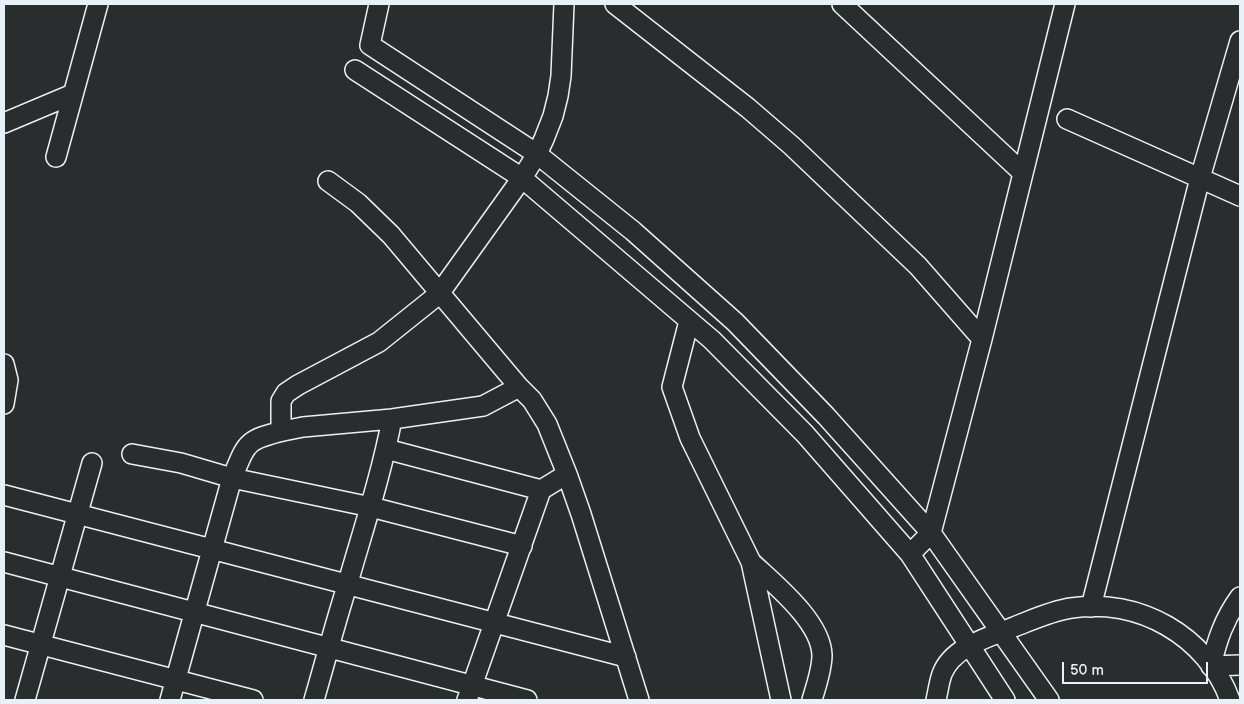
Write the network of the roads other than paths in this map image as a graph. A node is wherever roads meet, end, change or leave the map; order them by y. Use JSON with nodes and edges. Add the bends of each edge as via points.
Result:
{"nodes":[{"id":1,"x":98,"y":4,"type":"edge"},
{"id":2,"x":380,"y":4,"type":"edge"},
{"id":3,"x":564,"y":4,"type":"edge"},
{"id":4,"x":615,"y":4,"type":"edge"},
{"id":5,"x":842,"y":4,"type":"edge"},
{"id":6,"x":1066,"y":4,"type":"edge"},
{"id":7,"x":1240,"y":41,"type":"edge"},
{"id":8,"x":355,"y":70,"type":"dead end"},
{"id":9,"x":73,"y":94,"type":"junction"},
{"id":10,"x":1068,"y":119,"type":"dead end"},
{"id":11,"x":4,"y":123,"type":"edge"},
{"id":12,"x":537,"y":154,"type":"junction"},
{"id":13,"x":56,"y":157,"type":"dead end"},
{"id":14,"x":1023,"y":173,"type":"junction"},
{"id":15,"x":522,"y":178,"type":"junction"},
{"id":16,"x":1200,"y":178,"type":"junction"},
{"id":17,"x":328,"y":180,"type":"dead end"},
{"id":18,"x":1240,"y":196,"type":"edge"},
{"id":19,"x":439,"y":294,"type":"junction"},
{"id":20,"x":689,"y":321,"type":"junction"},
{"id":21,"x":982,"y":339,"type":"junction"},
{"id":22,"x":5,"y":375,"type":"edge"},
{"id":23,"x":519,"y":387,"type":"junction"},
{"id":24,"x":4,"y":404,"type":"edge"},
{"id":25,"x":392,"y":419,"type":"junction"},
{"id":26,"x":283,"y":431,"type":"junction"},
{"id":27,"x":386,"y":449,"type":"junction"},
{"id":28,"x":132,"y":454,"type":"dead end"},
{"id":29,"x":92,"y":463,"type":"dead end"},
{"id":30,"x":567,"y":474,"type":"junction"},
{"id":31,"x":232,"y":478,"type":"junction"},
{"id":32,"x":541,"y":490,"type":"junction"},
{"id":33,"x":4,"y":495,"type":"edge"},
{"id":34,"x":371,"y":507,"type":"junction"},
{"id":35,"x":77,"y":514,"type":"junction"},
{"id":36,"x":931,"y":534,"type":"junction"},
{"id":37,"x":522,"y":546,"type":"junction"},
{"id":38,"x":212,"y":549,"type":"junction"},
{"id":39,"x":910,"y":554,"type":"junction"},
{"id":40,"x":4,"y":562,"type":"edge"},
{"id":41,"x":751,"y":562,"type":"junction"},
{"id":42,"x":59,"y":577,"type":"junction"},
{"id":43,"x":347,"y":585,"type":"junction"},
{"id":44,"x":1240,"y":597,"type":"edge"},
{"id":45,"x":1091,"y":606,"type":"junction"},
{"id":46,"x":195,"y":613,"type":"junction"},
{"id":47,"x":495,"y":623,"type":"junction"},
{"id":48,"x":1002,"y":632,"type":"junction"},
{"id":49,"x":4,"y":635,"type":"edge"},
{"id":50,"x":41,"y":645,"type":"junction"},
{"id":51,"x":969,"y":646,"type":"junction"},
{"id":52,"x":329,"y":648,"type":"junction"},
{"id":53,"x":626,"y":657,"type":"junction"},
{"id":54,"x":1240,"y":665,"type":"edge"},
{"id":55,"x":1211,"y":666,"type":"junction"},
{"id":56,"x":176,"y":680,"type":"junction"},
{"id":57,"x":469,"y":693,"type":"edge"},
{"id":58,"x":1231,"y":697,"type":"edge"},
{"id":59,"x":25,"y":700,"type":"edge"},
{"id":60,"x":170,"y":700,"type":"edge"},
{"id":61,"x":253,"y":700,"type":"edge"},
{"id":62,"x":314,"y":700,"type":"edge"},
{"id":63,"x":527,"y":700,"type":"edge"},
{"id":64,"x":638,"y":700,"type":"edge"},
{"id":65,"x":781,"y":700,"type":"edge"},
{"id":66,"x":812,"y":700,"type":"edge"},
{"id":67,"x":936,"y":700,"type":"edge"},
{"id":68,"x":1005,"y":700,"type":"edge"},
{"id":69,"x":1049,"y":700,"type":"edge"}],
"edges":[{"from":1,"to":9,"type":"street"},
{"from":2,"to":12,"type":"street","via":[[370,45]]},
{"from":3,"to":12,"type":"street","via":[[558,96]]},
{"from":4,"to":21,"type":"street","via":[[792,146],[918,266]]},
{"from":5,"to":14,"type":"street"},
{"from":6,"to":14,"type":"street"},
{"from":7,"to":16,"type":"street"},
{"from":8,"to":15,"type":"street"},
{"from":9,"to":11,"type":"street"},
{"from":9,"to":13,"type":"street"},
{"from":10,"to":16,"type":"street"},
{"from":12,"to":15,"type":"street"},
{"from":12,"to":36,"type":"street","via":[[633,231],[734,322],[826,416]]},
{"from":14,"to":21,"type":"street"},
{"from":15,"to":19,"type":"street"},
{"from":15,"to":20,"type":"street"},
{"from":16,"to":18,"type":"street"},
{"from":16,"to":45,"type":"street"},
{"from":17,"to":19,"type":"street","via":[[358,203],[390,235]]},
{"from":19,"to":23,"type":"street"},
{"from":19,"to":26,"type":"street","via":[[379,342],[286,394],[280,401]]},
{"from":20,"to":39,"type":"street","via":[[805,434]]},
{"from":20,"to":41,"type":"street","via":[[672,387],[690,438]]},
{"from":21,"to":36,"type":"street"},
{"from":22,"to":24,"type":"street"},
{"from":23,"to":25,"type":"street","via":[[483,406]]},
{"from":23,"to":30,"type":"street","via":[[532,400],[547,424]]},
{"from":25,"to":26,"type":"street"},
{"from":25,"to":27,"type":"street"},
{"from":26,"to":31,"type":"street","via":[[261,436],[248,444]]},
{"from":27,"to":32,"type":"street"},
{"from":27,"to":34,"type":"street"},
{"from":28,"to":31,"type":"street","via":[[181,463]]},
{"from":29,"to":35,"type":"street"},
{"from":30,"to":32,"type":"street"},
{"from":30,"to":53,"type":"street"},
{"from":31,"to":34,"type":"street"},
{"from":31,"to":38,"type":"street"},
{"from":32,"to":37,"type":"street"},
{"from":33,"to":35,"type":"street"},
{"from":34,"to":37,"type":"street"},
{"from":34,"to":43,"type":"street"},
{"from":35,"to":38,"type":"street"},
{"from":35,"to":42,"type":"street"},
{"from":36,"to":39,"type":"street"},
{"from":36,"to":48,"type":"street"},
{"from":37,"to":47,"type":"street"},
{"from":38,"to":43,"type":"street"},
{"from":38,"to":46,"type":"street"},
{"from":39,"to":51,"type":"street"},
{"from":40,"to":42,"type":"street"},
{"from":41,"to":65,"type":"street"},
{"from":41,"to":66,"type":"street","via":[[797,607],[820,643],[821,666]]},
{"from":42,"to":46,"type":"street"},
{"from":42,"to":50,"type":"street"},
{"from":43,"to":47,"type":"street"},
{"from":43,"to":52,"type":"street"},
{"from":44,"to":55,"type":"street","via":[[1224,622]]},
{"from":45,"to":48,"type":"street","via":[[1048,614]]},
{"from":45,"to":55,"type":"street","via":[[1120,608],[1166,625],[1186,639]]},
{"from":46,"to":52,"type":"street"},
{"from":46,"to":56,"type":"street"},
{"from":47,"to":53,"type":"street"},
{"from":47,"to":57,"type":"street"},
{"from":48,"to":51,"type":"street"},
{"from":48,"to":69,"type":"street"},
{"from":49,"to":50,"type":"street"},
{"from":50,"to":56,"type":"street"},
{"from":50,"to":59,"type":"street"},
{"from":51,"to":67,"type":"street","via":[[950,661],[942,673]]},
{"from":51,"to":68,"type":"street"},
{"from":52,"to":57,"type":"street"},
{"from":52,"to":62,"type":"street"},
{"from":53,"to":64,"type":"street"},
{"from":54,"to":55,"type":"street"},
{"from":55,"to":58,"type":"street"},
{"from":56,"to":60,"type":"street"},
{"from":56,"to":61,"type":"street"},
{"from":57,"to":63,"type":"street"}]}
